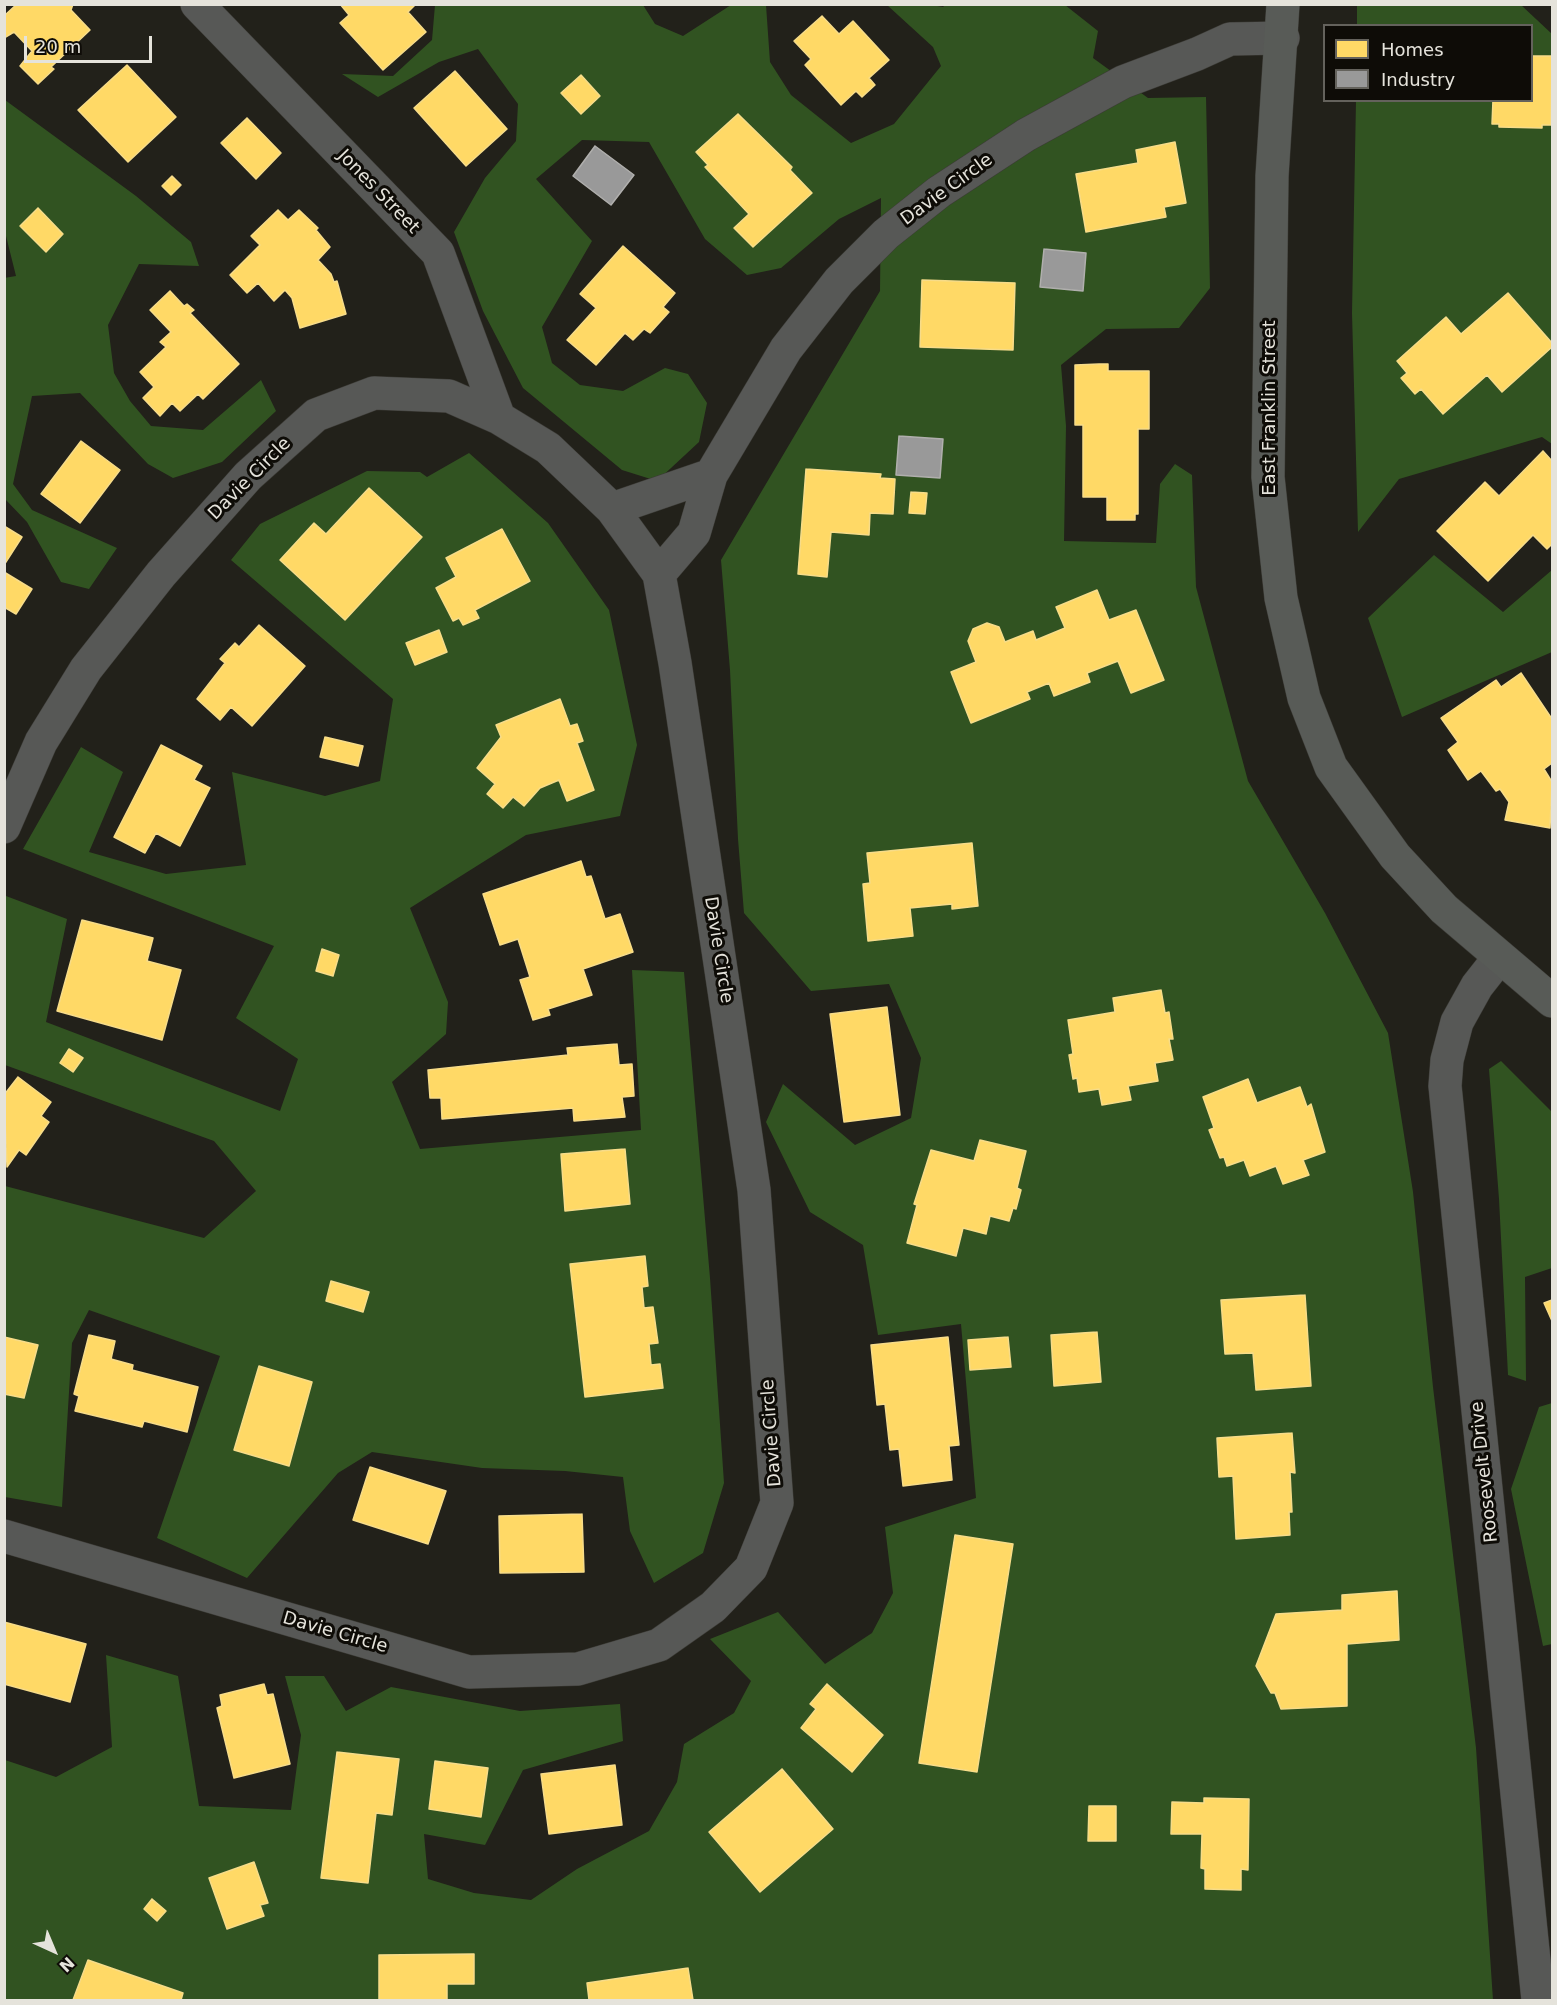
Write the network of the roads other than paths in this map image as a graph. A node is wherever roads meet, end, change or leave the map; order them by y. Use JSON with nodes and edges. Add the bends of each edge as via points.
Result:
{"nodes":[{"id":1,"x":197,"y":4,"type":"edge"},
{"id":2,"x":1283,"y":4,"type":"edge"},
{"id":3,"x":1282,"y":38,"type":"junction"},
{"id":4,"x":500,"y":418,"type":"junction"},
{"id":5,"x":711,"y":475,"type":"junction"},
{"id":6,"x":612,"y":509,"type":"junction"},
{"id":7,"x":659,"y":574,"type":"junction"},
{"id":8,"x":4,"y":827,"type":"edge"},
{"id":9,"x":1499,"y":958,"type":"junction"},
{"id":10,"x":1552,"y":1001,"type":"edge"},
{"id":11,"x":4,"y":1536,"type":"edge"},
{"id":12,"x":1538,"y":2001,"type":"edge"}],
"edges":[{"from":1,"to":4,"type":"street","name":"Jones Street","via":[[438,253]]},
{"from":2,"to":3,"type":"main road","name":"East Franklin Street"},
{"from":3,"to":5,"type":"street","name":"Davie Circle","via":[[1230,39],[1123,82],[1026,135],[939,192],[886,234],[839,281],[786,349]]},
{"from":3,"to":9,"type":"main road","name":"East Franklin Street","via":[[1272,176],[1268,477],[1281,598],[1304,698],[1331,767],[1395,856],[1444,909]]},
{"from":4,"to":6,"type":"street","name":"Davie Circle","via":[[548,448]]},
{"from":4,"to":8,"type":"street","name":"Davie Circle","via":[[449,396],[374,393],[316,415],[248,476],[161,574],[86,669],[41,742]]},
{"from":5,"to":6,"type":"street"},
{"from":5,"to":7,"type":"street","name":"Davie Circle","via":[[694,533]]},
{"from":6,"to":7,"type":"street","name":"Davie Circle"},
{"from":7,"to":11,"type":"street","name":"Davie Circle","via":[[754,1190],[777,1503],[751,1568],[713,1607],[658,1645],[578,1669],[469,1672]]},
{"from":9,"to":10,"type":"main road","name":"East Franklin Street"},
{"from":9,"to":12,"type":"street","name":"Roosevelt Drive","via":[[1477,986],[1457,1022],[1445,1086]]}]}
